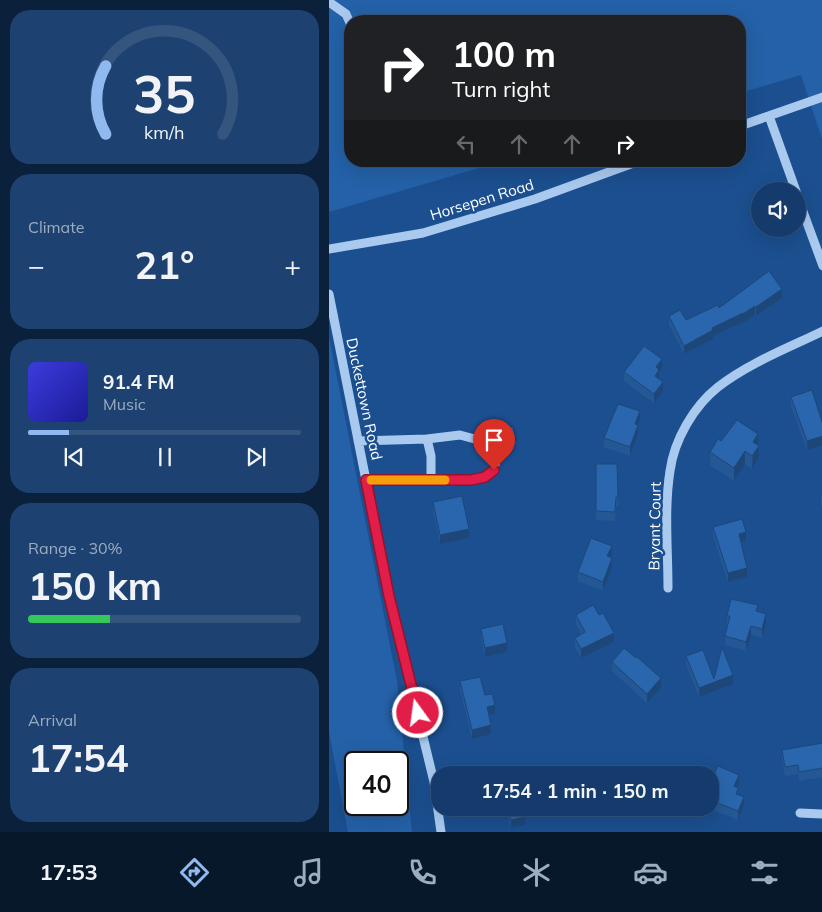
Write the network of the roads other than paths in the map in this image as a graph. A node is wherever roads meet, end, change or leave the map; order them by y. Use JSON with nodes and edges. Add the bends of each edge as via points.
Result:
{"nodes":[{"id":1,"x":329,"y":2,"type":"edge"},
{"id":2,"x":346,"y":15,"type":"edge"},
{"id":3,"x":822,"y":96,"type":"edge"},
{"id":4,"x":769,"y":116,"type":"junction"},
{"id":5,"x":746,"y":124,"type":"edge"},
{"id":6,"x":623,"y":167,"type":"edge"},
{"id":7,"x":792,"y":182,"type":"edge"},
{"id":8,"x":806,"y":221,"type":"edge"},
{"id":9,"x":329,"y":249,"type":"edge"},
{"id":10,"x":822,"y":266,"type":"edge"},
{"id":11,"x":329,"y":294,"type":"edge"},
{"id":12,"x":822,"y":331,"type":"edge"},
{"id":13,"x":427,"y":439,"type":"junction"},
{"id":14,"x":358,"y":440,"type":"junction"},
{"id":15,"x":366,"y":480,"type":"junction"},
{"id":16,"x":431,"y":480,"type":"junction"},
{"id":17,"x":668,"y":588,"type":"dead end"},
{"id":18,"x":801,"y":812,"type":"dead end"},
{"id":19,"x":822,"y":814,"type":"edge"},
{"id":20,"x":441,"y":832,"type":"edge"}],
"edges":[{"from":1,"to":2,"type":"street"},
{"from":3,"to":4,"type":"street"},
{"from":4,"to":5,"type":"street"},
{"from":4,"to":7,"type":"street"},
{"from":6,"to":9,"type":"street","name":"Horsepen Road","via":[[535,199],[423,233]]},
{"from":8,"to":10,"type":"street"},
{"from":11,"to":14,"type":"street","name":"Duckettown Road"},
{"from":12,"to":17,"type":"street","name":"Bryant Court","via":[[726,382],[703,400],[689,419],[670,469]]},
{"from":13,"to":14,"type":"street"},
{"from":13,"to":16,"type":"street","via":[[432,461]]},
{"from":13,"to":16,"type":"street","via":[[460,435],[482,440],[496,458],[494,470],[485,477]]},
{"from":14,"to":15,"type":"street","name":"Duckettown Road"},
{"from":15,"to":16,"type":"street"},
{"from":15,"to":20,"type":"street","name":"Duckettown Road","via":[[399,639],[434,782]]},
{"from":18,"to":19,"type":"street"}]}
